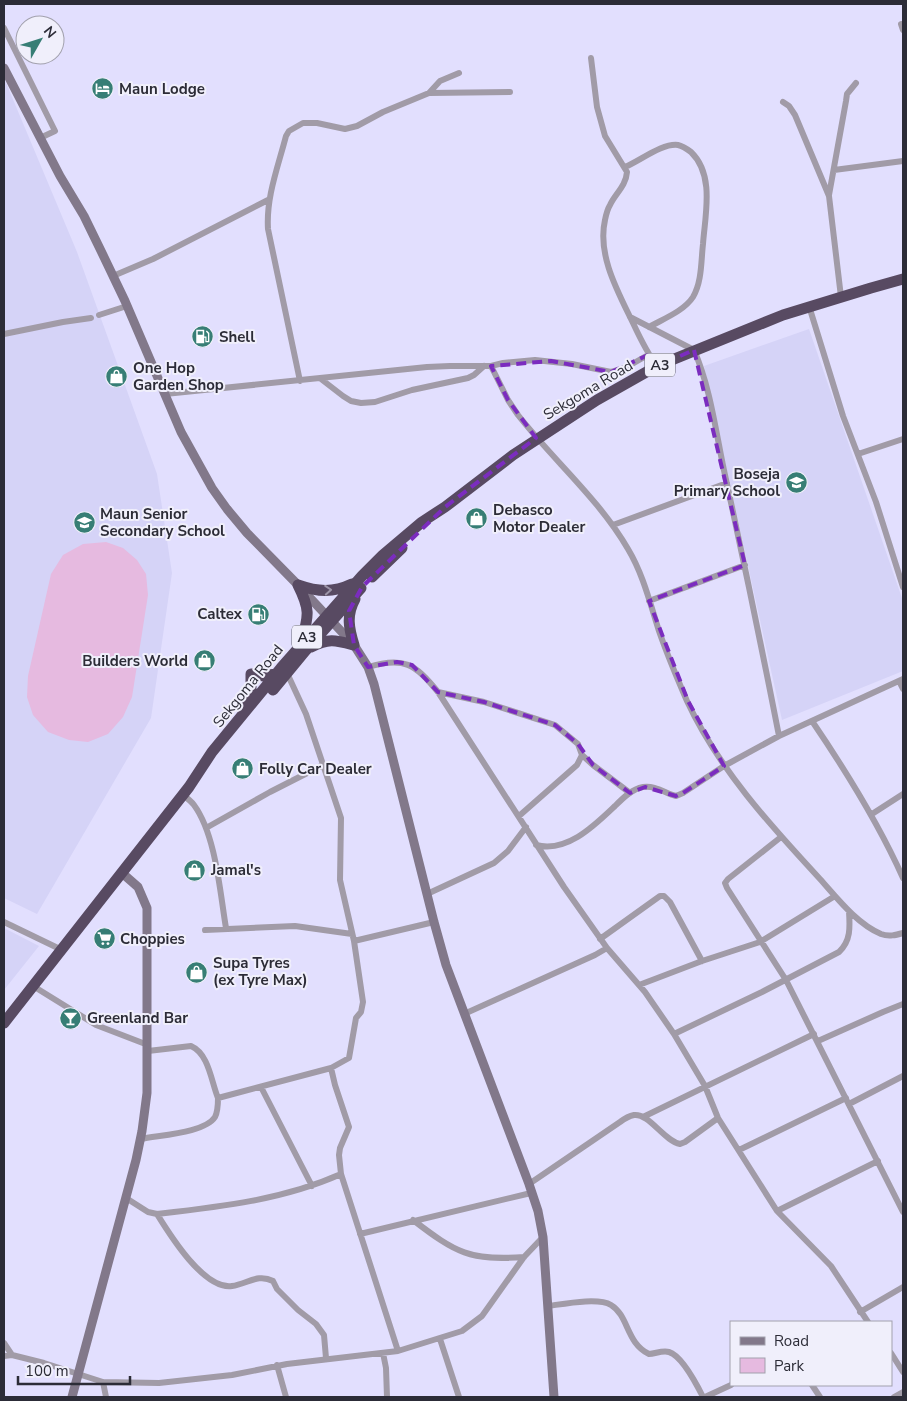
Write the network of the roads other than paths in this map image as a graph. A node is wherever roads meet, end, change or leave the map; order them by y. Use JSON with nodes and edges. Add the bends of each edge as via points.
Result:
{"nodes":[{"id":1,"x":4,"y":28,"type":"edge"},
{"id":2,"x":591,"y":58,"type":"dead end"},
{"id":3,"x":4,"y":68,"type":"edge"},
{"id":4,"x":459,"y":73,"type":"dead end"},
{"id":5,"x":856,"y":83,"type":"dead end"},
{"id":6,"x":510,"y":92,"type":"dead end"},
{"id":7,"x":429,"y":93,"type":"junction"},
{"id":8,"x":782,"y":102,"type":"dead end"},
{"id":9,"x":40,"y":138,"type":"junction"},
{"id":10,"x":903,"y":161,"type":"edge"},
{"id":11,"x":625,"y":167,"type":"junction"},
{"id":12,"x":834,"y":170,"type":"junction"},
{"id":13,"x":829,"y":196,"type":"junction"},
{"id":14,"x":268,"y":200,"type":"junction"},
{"id":15,"x":113,"y":276,"type":"junction"},
{"id":16,"x":903,"y":279,"type":"edge"},
{"id":17,"x":840,"y":297,"type":"junction"},
{"id":18,"x":127,"y":306,"type":"junction"},
{"id":19,"x":809,"y":306,"type":"junction"},
{"id":20,"x":99,"y":315,"type":"dead end"},
{"id":21,"x":630,"y":317,"type":"junction"},
{"id":22,"x":91,"y":318,"type":"dead end"},
{"id":23,"x":649,"y":327,"type":"junction"},
{"id":24,"x":4,"y":334,"type":"edge"},
{"id":25,"x":694,"y":350,"type":"junction"},
{"id":26,"x":648,"y":355,"type":"junction"},
{"id":27,"x":488,"y":366,"type":"junction"},
{"id":28,"x":657,"y":366,"type":"junction"},
{"id":29,"x":320,"y":379,"type":"junction"},
{"id":30,"x":300,"y":381,"type":"junction"},
{"id":31,"x":165,"y":394,"type":"junction"},
{"id":32,"x":537,"y":438,"type":"junction"},
{"id":33,"x":903,"y":439,"type":"edge"},
{"id":34,"x":858,"y":454,"type":"junction"},
{"id":35,"x":727,"y":483,"type":"junction"},
{"id":36,"x":613,"y":524,"type":"junction"},
{"id":37,"x":745,"y":565,"type":"junction"},
{"id":38,"x":298,"y":585,"type":"junction"},
{"id":39,"x":359,"y":585,"type":"junction"},
{"id":40,"x":903,"y":587,"type":"edge"},
{"id":41,"x":650,"y":601,"type":"junction"},
{"id":42,"x":329,"y":618,"type":"junction"},
{"id":43,"x":354,"y":646,"type":"junction"},
{"id":44,"x":303,"y":647,"type":"junction"},
{"id":45,"x":368,"y":667,"type":"junction"},
{"id":46,"x":282,"y":673,"type":"junction"},
{"id":47,"x":901,"y":680,"type":"edge"},
{"id":48,"x":903,"y":688,"type":"edge"},
{"id":49,"x":438,"y":692,"type":"junction"},
{"id":50,"x":246,"y":712,"type":"junction"},
{"id":51,"x":812,"y":721,"type":"junction"},
{"id":52,"x":780,"y":736,"type":"junction"},
{"id":53,"x":582,"y":755,"type":"junction"},
{"id":54,"x":323,"y":765,"type":"junction"},
{"id":55,"x":724,"y":766,"type":"junction"},
{"id":56,"x":186,"y":791,"type":"junction"},
{"id":57,"x":630,"y":793,"type":"junction"},
{"id":58,"x":903,"y":794,"type":"edge"},
{"id":59,"x":872,"y":814,"type":"junction"},
{"id":60,"x":519,"y":816,"type":"junction"},
{"id":61,"x":526,"y":827,"type":"junction"},
{"id":62,"x":206,"y":828,"type":"junction"},
{"id":63,"x":781,"y":837,"type":"junction"},
{"id":64,"x":536,"y":845,"type":"junction"},
{"id":65,"x":122,"y":873,"type":"junction"},
{"id":66,"x":903,"y":878,"type":"edge"},
{"id":67,"x":427,"y":894,"type":"junction"},
{"id":68,"x":835,"y":896,"type":"junction"},
{"id":69,"x":849,"y":911,"type":"junction"},
{"id":70,"x":4,"y":922,"type":"edge"},
{"id":71,"x":434,"y":922,"type":"junction"},
{"id":72,"x":226,"y":928,"type":"junction"},
{"id":73,"x":205,"y":930,"type":"dead end"},
{"id":74,"x":903,"y":933,"type":"edge"},
{"id":75,"x":353,"y":937,"type":"junction"},
{"id":76,"x":600,"y":939,"type":"junction"},
{"id":77,"x":760,"y":942,"type":"junction"},
{"id":78,"x":607,"y":948,"type":"junction"},
{"id":79,"x":62,"y":950,"type":"junction"},
{"id":80,"x":702,"y":961,"type":"junction"},
{"id":81,"x":786,"y":980,"type":"junction"},
{"id":82,"x":639,"y":985,"type":"junction"},
{"id":83,"x":33,"y":986,"type":"junction"},
{"id":84,"x":903,"y":1004,"type":"edge"},
{"id":85,"x":464,"y":1014,"type":"junction"},
{"id":86,"x":4,"y":1023,"type":"edge"},
{"id":87,"x":674,"y":1034,"type":"junction"},
{"id":88,"x":814,"y":1034,"type":"junction"},
{"id":89,"x":818,"y":1041,"type":"junction"},
{"id":90,"x":148,"y":1048,"type":"junction"},
{"id":91,"x":331,"y":1068,"type":"junction"},
{"id":92,"x":903,"y":1076,"type":"edge"},
{"id":93,"x":705,"y":1086,"type":"junction"},
{"id":94,"x":261,"y":1087,"type":"junction"},
{"id":95,"x":218,"y":1098,"type":"junction"},
{"id":96,"x":848,"y":1101,"type":"junction"},
{"id":97,"x":643,"y":1116,"type":"junction"},
{"id":98,"x":718,"y":1118,"type":"junction"},
{"id":99,"x":141,"y":1138,"type":"junction"},
{"id":100,"x":739,"y":1150,"type":"junction"},
{"id":101,"x":878,"y":1162,"type":"junction"},
{"id":102,"x":341,"y":1174,"type":"junction"},
{"id":103,"x":312,"y":1186,"type":"junction"},
{"id":104,"x":530,"y":1189,"type":"junction"},
{"id":105,"x":126,"y":1198,"type":"junction"},
{"id":106,"x":777,"y":1211,"type":"junction"},
{"id":107,"x":903,"y":1212,"type":"edge"},
{"id":108,"x":156,"y":1214,"type":"junction"},
{"id":109,"x":413,"y":1220,"type":"junction"},
{"id":110,"x":360,"y":1234,"type":"junction"},
{"id":111,"x":542,"y":1237,"type":"junction"},
{"id":112,"x":524,"y":1258,"type":"junction"},
{"id":113,"x":903,"y":1287,"type":"edge"},
{"id":114,"x":548,"y":1306,"type":"junction"},
{"id":115,"x":860,"y":1312,"type":"junction"},
{"id":116,"x":867,"y":1321,"type":"edge"},
{"id":117,"x":440,"y":1339,"type":"junction"},
{"id":118,"x":4,"y":1343,"type":"edge"},
{"id":119,"x":398,"y":1351,"type":"junction"},
{"id":120,"x":383,"y":1353,"type":"junction"},
{"id":121,"x":12,"y":1355,"type":"junction"},
{"id":122,"x":4,"y":1356,"type":"edge"},
{"id":123,"x":892,"y":1356,"type":"edge"},
{"id":124,"x":326,"y":1358,"type":"junction"},
{"id":125,"x":277,"y":1366,"type":"junction"},
{"id":126,"x":903,"y":1372,"type":"edge"},
{"id":127,"x":78,"y":1374,"type":"junction"},
{"id":128,"x":103,"y":1382,"type":"junction"},
{"id":129,"x":730,"y":1384,"type":"edge"},
{"id":130,"x":813,"y":1386,"type":"edge"},
{"id":131,"x":903,"y":1392,"type":"edge"},
{"id":132,"x":72,"y":1397,"type":"edge"},
{"id":133,"x":106,"y":1397,"type":"edge"},
{"id":134,"x":286,"y":1397,"type":"edge"},
{"id":135,"x":387,"y":1397,"type":"edge"},
{"id":136,"x":459,"y":1397,"type":"edge"},
{"id":137,"x":554,"y":1397,"type":"edge"},
{"id":138,"x":704,"y":1397,"type":"edge"},
{"id":139,"x":820,"y":1397,"type":"edge"},
{"id":140,"x":894,"y":1397,"type":"edge"}],
"edges":[{"from":1,"to":9,"type":"street","via":[[55,131]]},
{"from":2,"to":11,"type":"street","via":[[605,136]]},
{"from":3,"to":9,"type":"street"},
{"from":4,"to":7,"type":"street","via":[[440,81]]},
{"from":5,"to":12,"type":"street","via":[[847,94]]},
{"from":6,"to":7,"type":"street"},
{"from":7,"to":14,"type":"street","via":[[345,129],[308,123],[296,126],[286,136]]},
{"from":8,"to":13,"type":"street","via":[[790,106],[795,115]]},
{"from":9,"to":15,"type":"street"},
{"from":10,"to":12,"type":"street"},
{"from":11,"to":21,"type":"street","via":[[626,182],[609,206],[603,240],[606,258]]},
{"from":11,"to":23,"type":"street","via":[[658,150],[679,145],[693,154],[705,180],[707,198],[697,288],[685,306]]},
{"from":12,"to":13,"type":"street"},
{"from":13,"to":17,"type":"street"},
{"from":14,"to":15,"type":"street"},
{"from":14,"to":30,"type":"street","via":[[268,229]]},
{"from":15,"to":18,"type":"street"},
{"from":16,"to":17,"type":"highway","name":"Sekgoma Road","number":"A3"},
{"from":17,"to":19,"type":"highway","name":"Sekgoma Road","number":"A3"},
{"from":18,"to":20,"type":"street"},
{"from":18,"to":31,"type":"street"},
{"from":19,"to":25,"type":"highway","name":"Sekgoma Road","number":"A3"},
{"from":19,"to":34,"type":"street"},
{"from":21,"to":23,"type":"street"},
{"from":21,"to":26,"type":"street"},
{"from":22,"to":24,"type":"street"},
{"from":23,"to":25,"type":"street"},
{"from":25,"to":28,"type":"highway","name":"Sekgoma Road","number":"A3"},
{"from":25,"to":35,"type":"street","via":[[704,379]]},
{"from":26,"to":27,"type":"street","via":[[611,372],[551,361]]},
{"from":26,"to":28,"type":"street"},
{"from":27,"to":29,"type":"street","via":[[426,367]]},
{"from":27,"to":29,"type":"street","via":[[468,378],[375,402],[352,401]]},
{"from":27,"to":32,"type":"street","via":[[508,400]]},
{"from":28,"to":32,"type":"highway","name":"Sekgoma Road","number":"A3"},
{"from":29,"to":30,"type":"street"},
{"from":30,"to":31,"type":"street"},
{"from":31,"to":38,"type":"street","via":[[181,432],[212,488],[247,533]]},
{"from":32,"to":36,"type":"street"},
{"from":32,"to":39,"type":"highway","name":"Sekgoma Road","number":"A3","via":[[422,522],[383,555]]},
{"from":33,"to":34,"type":"street"},
{"from":34,"to":40,"type":"street"},
{"from":35,"to":36,"type":"street"},
{"from":35,"to":37,"type":"street"},
{"from":36,"to":41,"type":"street","via":[[630,552]]},
{"from":37,"to":41,"type":"street"},
{"from":37,"to":52,"type":"street"},
{"from":38,"to":39,"type":"highway","one_way":true,"via":[[325,592]]},
{"from":38,"to":42,"type":"street"},
{"from":38,"to":44,"type":"highway","via":[[308,614]]},
{"from":39,"to":42,"type":"highway","name":"Sekgoma Road","number":"A3"},
{"from":39,"to":43,"type":"highway","via":[[350,611]]},
{"from":41,"to":55,"type":"street","via":[[659,632],[688,701]]},
{"from":42,"to":43,"type":"street"},
{"from":42,"to":44,"type":"highway","name":"Sekgoma Road","number":"A3"},
{"from":43,"to":44,"type":"highway","via":[[328,640]]},
{"from":43,"to":45,"type":"street"},
{"from":44,"to":46,"type":"highway","name":"Sekgoma Road","number":"A3"},
{"from":45,"to":49,"type":"street","via":[[397,662],[412,665]]},
{"from":45,"to":67,"type":"street"},
{"from":46,"to":50,"type":"highway","name":"Sekgoma Road","number":"A3"},
{"from":46,"to":50,"type":"highway","via":[[251,674]]},
{"from":46,"to":54,"type":"street","via":[[306,714]]},
{"from":46,"to":56,"type":"highway","name":"Sekgoma Road","number":"A3","via":[[219,757]]},
{"from":47,"to":48,"type":"street"},
{"from":47,"to":51,"type":"street"},
{"from":49,"to":53,"type":"street","via":[[484,702],[555,725],[578,744]]},
{"from":49,"to":60,"type":"street"},
{"from":50,"to":56,"type":"highway","name":"Sekgoma Road","number":"A3","via":[[212,752]]},
{"from":51,"to":52,"type":"street"},
{"from":51,"to":59,"type":"street"},
{"from":52,"to":55,"type":"street"},
{"from":53,"to":57,"type":"street"},
{"from":53,"to":60,"type":"street","via":[[577,765]]},
{"from":54,"to":62,"type":"street"},
{"from":54,"to":75,"type":"street","via":[[341,818],[340,880]]},
{"from":55,"to":57,"type":"street","via":[[676,796],[653,787],[638,788]]},
{"from":55,"to":63,"type":"street"},
{"from":56,"to":62,"type":"street"},
{"from":56,"to":65,"type":"highway","name":"Sekgoma Road","number":"A3"},
{"from":57,"to":64,"type":"street","via":[[581,835],[551,847]]},
{"from":58,"to":59,"type":"street"},
{"from":59,"to":66,"type":"street"},
{"from":60,"to":61,"type":"street"},
{"from":61,"to":64,"type":"street"},
{"from":61,"to":67,"type":"street","via":[[494,863]]},
{"from":62,"to":72,"type":"street"},
{"from":63,"to":68,"type":"street"},
{"from":63,"to":77,"type":"street","via":[[725,883]]},
{"from":64,"to":76,"type":"street"},
{"from":65,"to":79,"type":"highway","name":"Sekgoma Road","number":"A3"},
{"from":65,"to":90,"type":"street","via":[[138,887],[146,908]]},
{"from":67,"to":71,"type":"street"},
{"from":68,"to":69,"type":"street"},
{"from":68,"to":77,"type":"street"},
{"from":69,"to":74,"type":"street","via":[[882,935]]},
{"from":69,"to":81,"type":"street","via":[[849,938],[845,946]]},
{"from":70,"to":79,"type":"street"},
{"from":71,"to":75,"type":"street"},
{"from":71,"to":85,"type":"street"},
{"from":72,"to":73,"type":"street"},
{"from":72,"to":75,"type":"street","via":[[295,926]]},
{"from":75,"to":91,"type":"street","via":[[363,1007],[356,1018],[350,1058]]},
{"from":76,"to":78,"type":"street"},
{"from":76,"to":80,"type":"street","via":[[664,896]]},
{"from":77,"to":80,"type":"street"},
{"from":77,"to":81,"type":"street"},
{"from":78,"to":82,"type":"street"},
{"from":78,"to":85,"type":"street"},
{"from":79,"to":83,"type":"highway","name":"Sekgoma Road","number":"A3"},
{"from":80,"to":82,"type":"street"},
{"from":81,"to":87,"type":"street"},
{"from":81,"to":88,"type":"street"},
{"from":82,"to":87,"type":"street"},
{"from":83,"to":86,"type":"highway","name":"Sekgoma Road","number":"A3"},
{"from":83,"to":90,"type":"street","via":[[102,1028]]},
{"from":84,"to":89,"type":"street"},
{"from":85,"to":104,"type":"street"},
{"from":87,"to":93,"type":"street"},
{"from":88,"to":89,"type":"street"},
{"from":88,"to":93,"type":"street"},
{"from":89,"to":96,"type":"street"},
{"from":90,"to":95,"type":"street","via":[[196,1048],[205,1058]]},
{"from":90,"to":99,"type":"street"},
{"from":91,"to":94,"type":"street"},
{"from":91,"to":102,"type":"street","via":[[350,1127],[340,1148]]},
{"from":92,"to":96,"type":"street"},
{"from":93,"to":97,"type":"street"},
{"from":93,"to":98,"type":"street"},
{"from":94,"to":95,"type":"street"},
{"from":94,"to":103,"type":"street"},
{"from":95,"to":99,"type":"street","via":[[216,1116],[200,1128]]},
{"from":96,"to":100,"type":"street"},
{"from":96,"to":101,"type":"street"},
{"from":97,"to":98,"type":"street","via":[[670,1140],[680,1144]]},
{"from":97,"to":104,"type":"street","via":[[636,1115],[620,1122]]},
{"from":98,"to":100,"type":"street"},
{"from":99,"to":105,"type":"street"},
{"from":100,"to":106,"type":"street"},
{"from":101,"to":106,"type":"street"},
{"from":101,"to":107,"type":"street"},
{"from":102,"to":103,"type":"street"},
{"from":102,"to":110,"type":"street"},
{"from":103,"to":108,"type":"street","via":[[239,1204]]},
{"from":104,"to":109,"type":"street"},
{"from":104,"to":111,"type":"street"},
{"from":105,"to":108,"type":"street"},
{"from":105,"to":127,"type":"street"},
{"from":106,"to":115,"type":"street","via":[[831,1266]]},
{"from":108,"to":124,"type":"street","via":[[179,1248],[205,1277],[215,1283],[231,1286],[260,1277],[273,1281],[277,1289],[324,1335]]},
{"from":109,"to":110,"type":"street"},
{"from":109,"to":112,"type":"street","via":[[452,1249],[468,1255]]},
{"from":110,"to":119,"type":"street"},
{"from":111,"to":112,"type":"street"},
{"from":111,"to":114,"type":"street"},
{"from":112,"to":117,"type":"street","via":[[482,1316],[462,1331]]},
{"from":113,"to":115,"type":"street"},
{"from":114,"to":137,"type":"street"},
{"from":114,"to":138,"type":"street","via":[[576,1302],[610,1304],[637,1346],[648,1354],[671,1353],[688,1371]]},
{"from":115,"to":116,"type":"street"},
{"from":117,"to":119,"type":"street"},
{"from":117,"to":136,"type":"street"},
{"from":118,"to":121,"type":"street"},
{"from":119,"to":120,"type":"street"},
{"from":120,"to":124,"type":"street"},
{"from":120,"to":135,"type":"street"},
{"from":121,"to":122,"type":"street"},
{"from":121,"to":127,"type":"street"},
{"from":123,"to":126,"type":"street"},
{"from":124,"to":125,"type":"street"},
{"from":125,"to":128,"type":"street","via":[[189,1381]]},
{"from":125,"to":134,"type":"street"},
{"from":127,"to":128,"type":"street"},
{"from":127,"to":132,"type":"street"},
{"from":128,"to":133,"type":"street"},
{"from":129,"to":138,"type":"street"},
{"from":130,"to":139,"type":"street"},
{"from":131,"to":140,"type":"street"}]}
